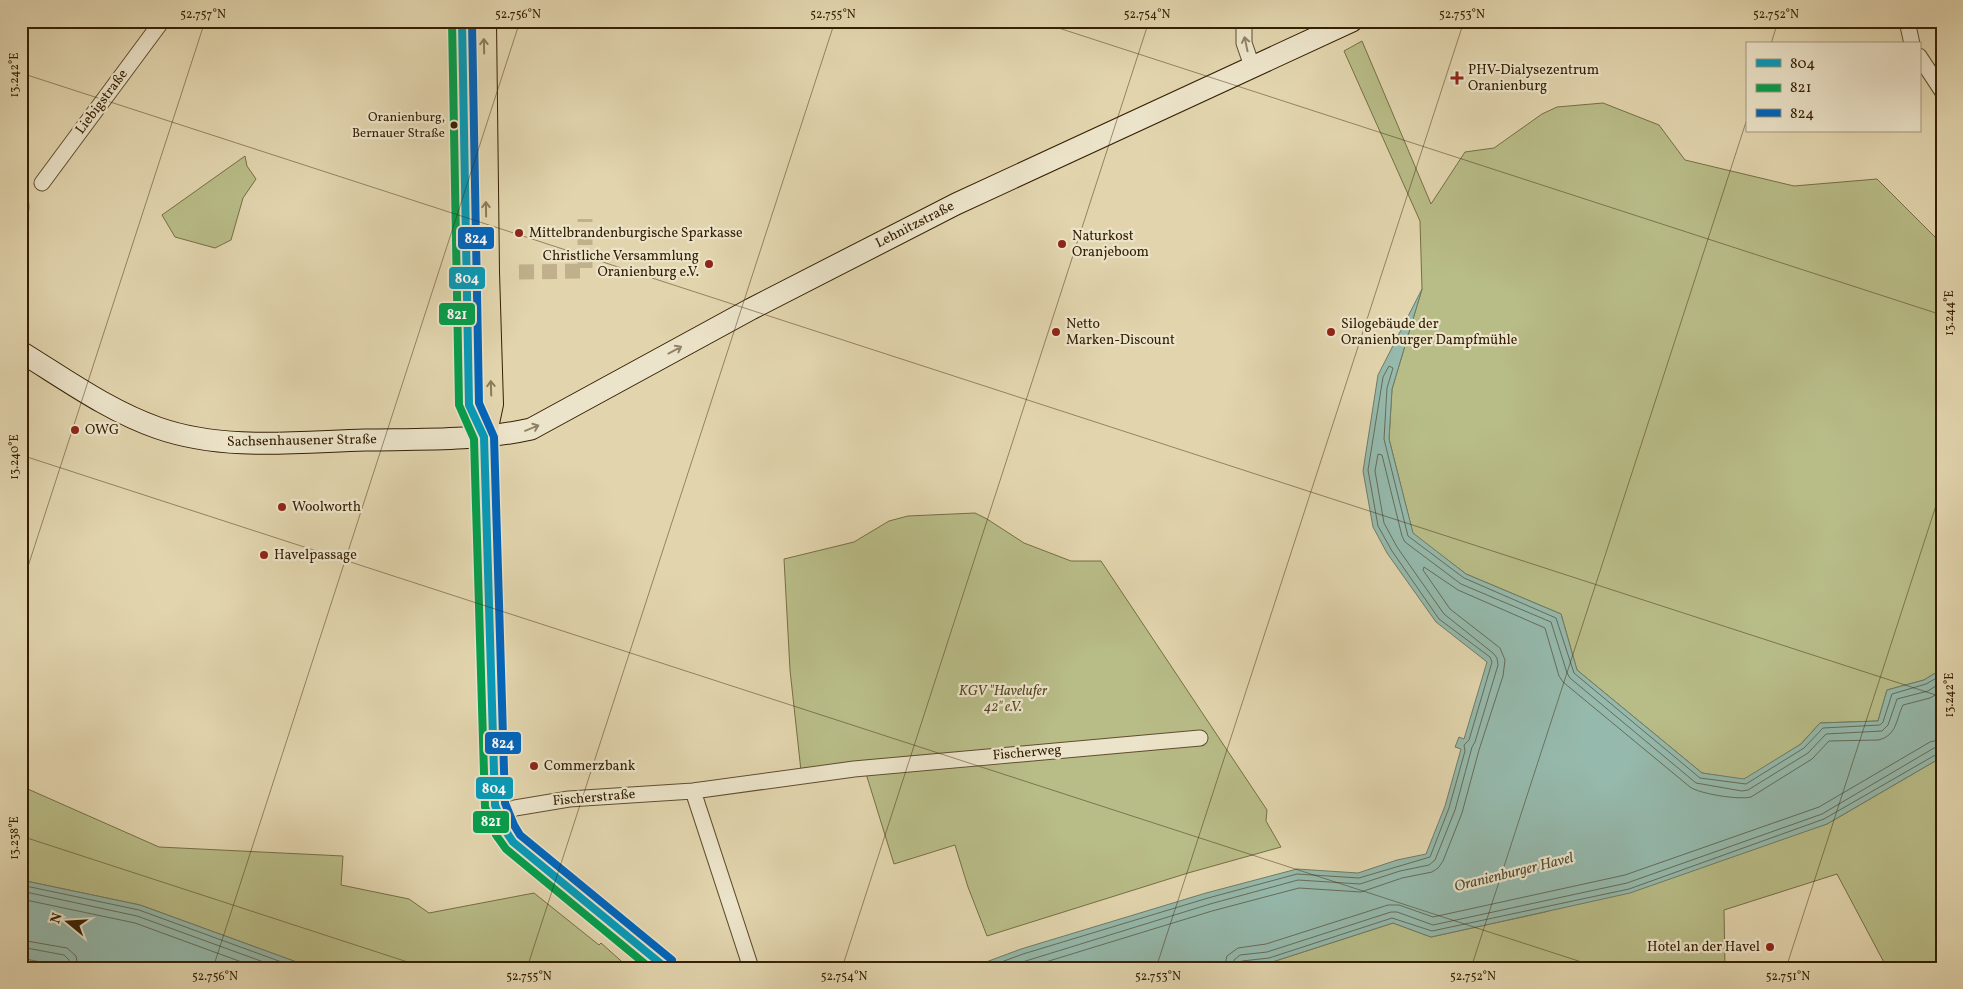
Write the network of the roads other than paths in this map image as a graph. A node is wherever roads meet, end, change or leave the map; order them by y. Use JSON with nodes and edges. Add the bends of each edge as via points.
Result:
{"nodes":[{"id":1,"x":162,"y":21,"type":"edge"},
{"id":2,"x":462,"y":21,"type":"edge"},
{"id":3,"x":484,"y":21,"type":"edge"},
{"id":4,"x":1244,"y":21,"type":"edge"},
{"id":5,"x":1352,"y":21,"type":"edge"},
{"id":6,"x":1906,"y":21,"type":"edge"},
{"id":7,"x":1911,"y":42,"type":"edge"},
{"id":8,"x":1920,"y":58,"type":"edge"},
{"id":9,"x":1252,"y":66,"type":"junction"},
{"id":10,"x":1942,"y":91,"type":"edge"},
{"id":11,"x":42,"y":183,"type":"dead end"},
{"id":12,"x":21,"y":352,"type":"edge"},
{"id":13,"x":484,"y":436,"type":"junction"},
{"id":14,"x":1200,"y":738,"type":"dead end"},
{"id":15,"x":854,"y":769,"type":"joint"},
{"id":16,"x":693,"y":791,"type":"junction"},
{"id":17,"x":498,"y":817,"type":"junction"},
{"id":18,"x":666,"y":968,"type":"edge"},
{"id":19,"x":751,"y":968,"type":"edge"}],
"edges":[{"from":1,"to":11,"type":"street","name":"Liebigstraße"},
{"from":2,"to":13,"type":"main road","via":[[469,405]]},
{"from":13,"to":3,"type":"main road","one_way":true,"via":[[491,404]]},
{"from":9,"to":4,"type":"street","one_way":true,"via":[[1244,43]]},
{"from":5,"to":9,"type":"main road","name":"Lehnitzstraße"},
{"from":6,"to":7,"type":"street"},
{"from":8,"to":10,"type":"street"},
{"from":13,"to":9,"type":"main road","name":"Lehnitzstraße","one_way":true,"via":[[531,430],[751,309],[956,204]]},
{"from":12,"to":13,"type":"main road","name":"Sachsenhausener Straße","via":[[139,420],[196,439],[237,444]]},
{"from":13,"to":17,"type":"main road","via":[[495,805]]},
{"from":14,"to":15,"type":"street","name":"Fischerweg"},
{"from":15,"to":16,"type":"street","name":"Fischerstraße"},
{"from":16,"to":17,"type":"street","name":"Fischerstraße","via":[[569,798],[516,808]]},
{"from":16,"to":19,"type":"street"},
{"from":17,"to":18,"type":"main road","via":[[513,842],[526,854]]}]}
